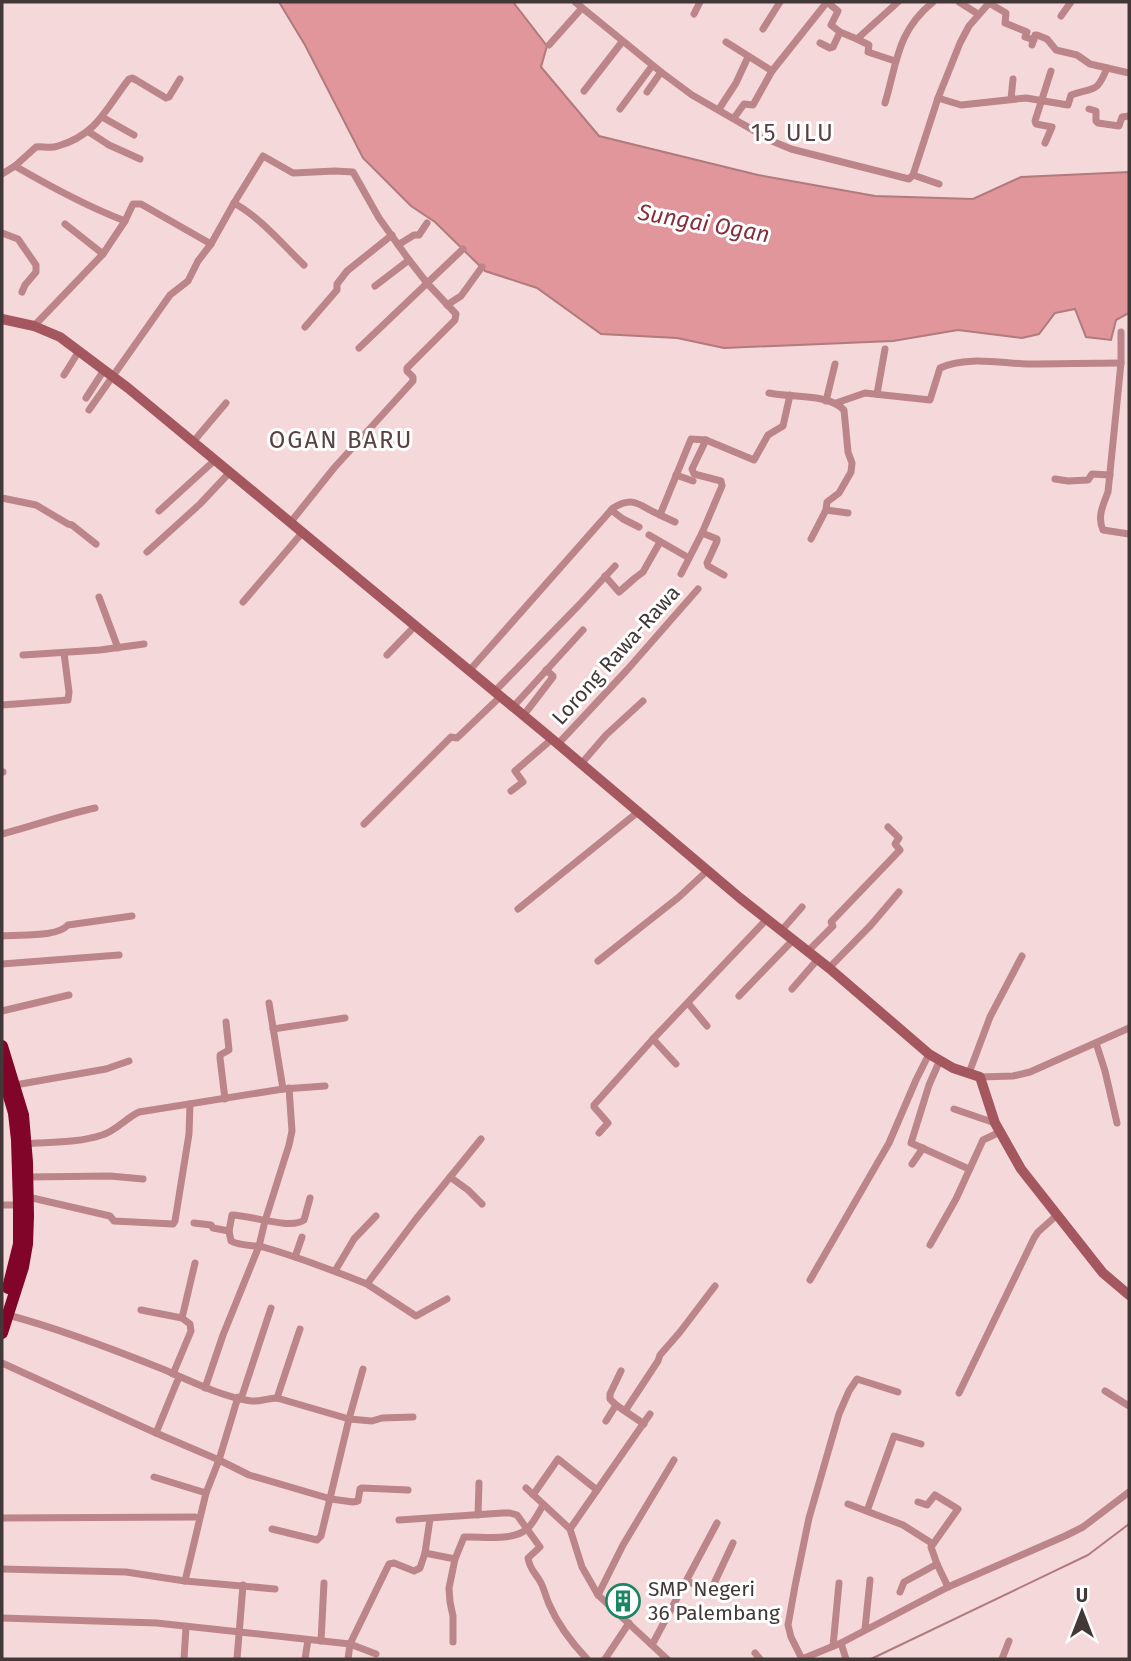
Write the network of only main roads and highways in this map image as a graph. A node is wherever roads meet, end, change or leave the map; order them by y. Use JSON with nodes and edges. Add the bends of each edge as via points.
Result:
{"nodes":[{"id":1,"x":2,"y":1046,"type":"edge"},
{"id":2,"x":2,"y":1073,"type":"edge"},
{"id":3,"x":23,"y":1201,"type":"junction"},
{"id":4,"x":3,"y":1321,"type":"edge"}],
"edges":[{"from":1,"to":3,"type":"highway","via":[[23,1115],[27,1177]]},
{"from":2,"to":3,"type":"highway","via":[[14,1113]]},
{"from":3,"to":4,"type":"highway"}]}
